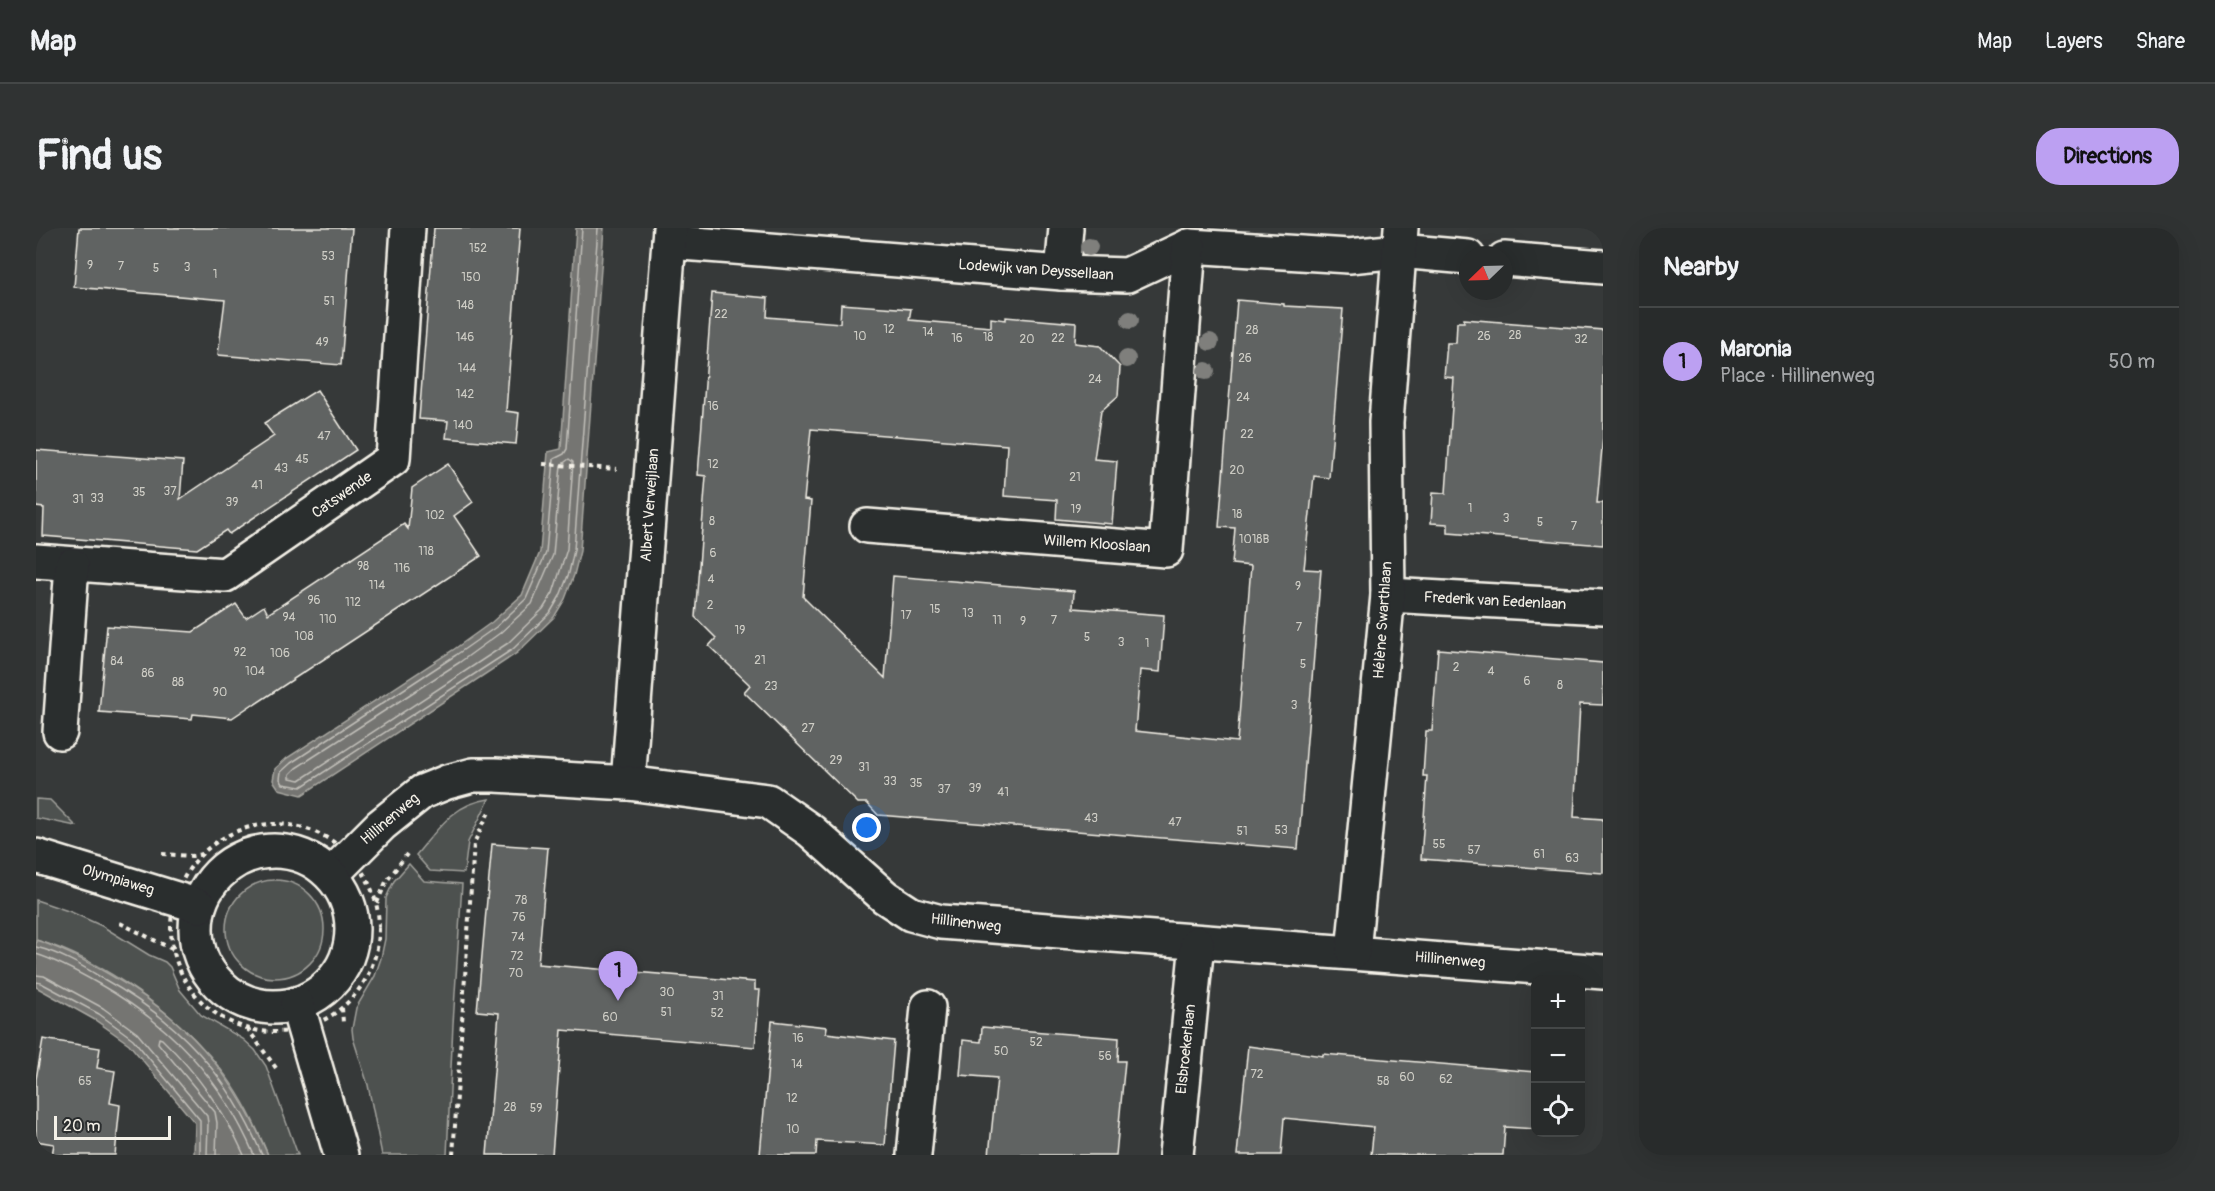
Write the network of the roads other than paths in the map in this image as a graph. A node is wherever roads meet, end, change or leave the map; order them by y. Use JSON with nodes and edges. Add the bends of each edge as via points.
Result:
{"nodes":[{"id":1,"x":408,"y":228,"type":"edge"},
{"id":2,"x":1066,"y":228,"type":"edge"},
{"id":3,"x":670,"y":235,"type":"edge"},
{"id":4,"x":786,"y":240,"type":"edge"},
{"id":5,"x":1400,"y":240,"type":"edge"},
{"id":6,"x":1188,"y":246,"type":"junction"},
{"id":7,"x":1459,"y":255,"type":"edge"},
{"id":8,"x":1513,"y":260,"type":"edge"},
{"id":9,"x":1603,"y":267,"type":"edge"},
{"id":10,"x":1062,"y":273,"type":"junction"},
{"id":11,"x":867,"y":526,"type":"dead end"},
{"id":12,"x":36,"y":561,"type":"edge"},
{"id":13,"x":72,"y":565,"type":"junction"},
{"id":14,"x":1388,"y":595,"type":"junction"},
{"id":15,"x":1603,"y":607,"type":"edge"},
{"id":16,"x":60,"y":732,"type":"dead end"},
{"id":17,"x":628,"y":783,"type":"junction"},
{"id":18,"x":36,"y":856,"type":"edge"},
{"id":19,"x":340,"y":865,"type":"junction"},
{"id":20,"x":188,"y":902,"type":"junction"},
{"id":21,"x":1197,"y":943,"type":"junction"},
{"id":22,"x":1353,"y":952,"type":"junction"},
{"id":23,"x":1603,"y":972,"type":"edge"},
{"id":24,"x":928,"y":1007,"type":"dead end"},
{"id":25,"x":301,"y":1016,"type":"junction"},
{"id":26,"x":341,"y":1155,"type":"edge"},
{"id":27,"x":914,"y":1155,"type":"edge"},
{"id":28,"x":1176,"y":1155,"type":"edge"}],
"edges":[{"from":1,"to":13,"type":"street","name":"Catswende","via":[[393,459],[225,575]]},
{"from":2,"to":10,"type":"street"},
{"from":3,"to":4,"type":"street","name":"Lodewijk van Deyssellaan"},
{"from":3,"to":17,"type":"street","name":"Albert Verweijlaan"},
{"from":4,"to":10,"type":"street","name":"Lodewijk van Deyssellaan"},
{"from":5,"to":6,"type":"street","name":"Lodewijk van Deyssellaan","via":[[1348,256]]},
{"from":5,"to":7,"type":"street","name":"Lodewijk van Deyssellaan"},
{"from":5,"to":14,"type":"street","name":"Hélène Swarthlaan","via":[[1386,422]]},
{"from":6,"to":10,"type":"street","name":"Lodewijk van Deyssellaan","via":[[1128,275]]},
{"from":6,"to":11,"type":"street","name":"Willem Klooslaan","via":[[1166,550]]},
{"from":8,"to":9,"type":"street"},
{"from":12,"to":13,"type":"street","name":"Catswende"},
{"from":13,"to":16,"type":"street"},
{"from":14,"to":15,"type":"street","name":"Frederik van Eedenlaan"},
{"from":14,"to":22,"type":"street","name":"Hélène Swarthlaan"},
{"from":17,"to":19,"type":"street","name":"Hillinenweg","via":[[495,775],[473,775],[447,782],[422,792]]},
{"from":17,"to":21,"type":"street","name":"Hillinenweg","via":[[768,801],[811,831],[885,897],[911,914],[933,920]]},
{"from":18,"to":20,"type":"street","name":"Olympiaweg"},
{"from":19,"to":20,"type":"street","via":[[312,861],[290,852],[256,853],[234,862],[216,876],[203,896]]},
{"from":19,"to":25,"type":"street","via":[[350,909],[350,949],[342,968],[330,984],[309,999]]},
{"from":20,"to":25,"type":"street","via":[[197,920],[198,948],[219,984],[255,1005],[283,1007]]},
{"from":21,"to":22,"type":"street","name":"Hillinenweg"},
{"from":21,"to":28,"type":"street","name":"Elsbroekerlaan"},
{"from":22,"to":23,"type":"street","name":"Hillinenweg"},
{"from":24,"to":27,"type":"street"},
{"from":25,"to":26,"type":"street"}]}
